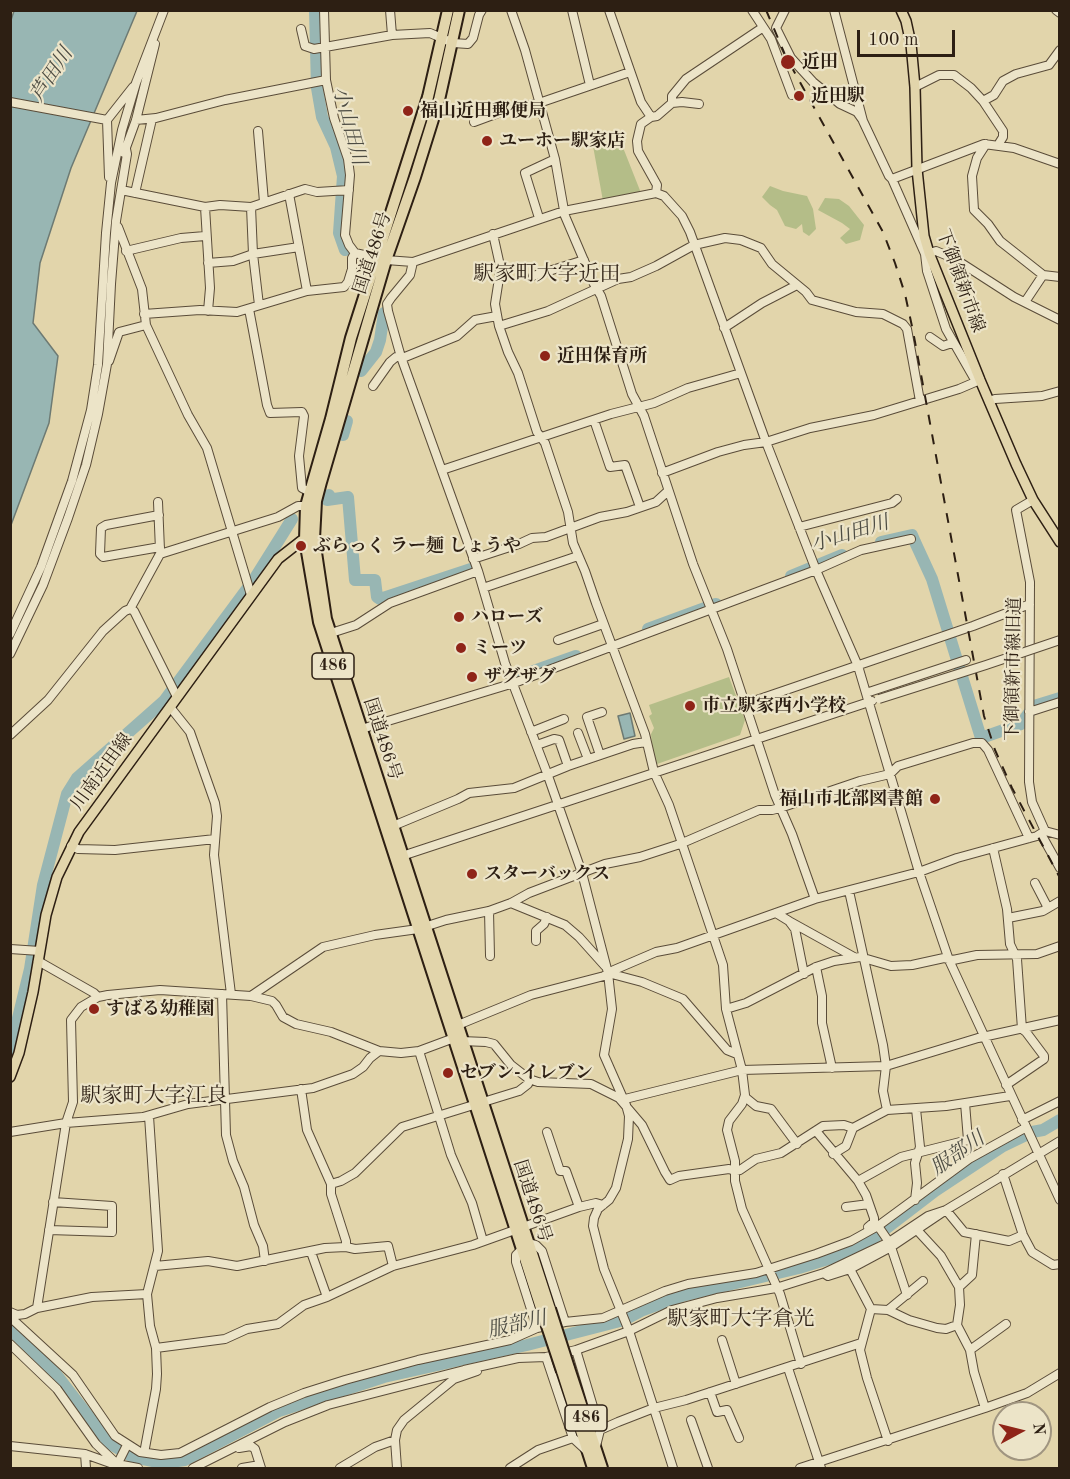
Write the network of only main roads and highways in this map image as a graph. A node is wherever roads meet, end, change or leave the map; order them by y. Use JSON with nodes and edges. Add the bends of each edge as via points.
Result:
{"nodes":[{"id":1,"x":448,"y":10,"type":"edge"},
{"id":2,"x":459,"y":10,"type":"edge"},
{"id":3,"x":901,"y":10,"type":"edge"},
{"id":4,"x":448,"y":41,"type":"junction"},
{"id":5,"x":381,"y":259,"type":"junction"},
{"id":6,"x":309,"y":540,"type":"junction"},
{"id":7,"x":1059,"y":542,"type":"edge"},
{"id":8,"x":358,"y":730,"type":"junction"},
{"id":9,"x":400,"y":857,"type":"junction"},
{"id":10,"x":422,"y":928,"type":"junction"},
{"id":11,"x":459,"y":1040,"type":"junction"},
{"id":12,"x":10,"y":1077,"type":"edge"},
{"id":13,"x":591,"y":1449,"type":"junction"},
{"id":14,"x":593,"y":1468,"type":"edge"},
{"id":15,"x":602,"y":1468,"type":"edge"}],
"edges":[{"from":1,"to":4,"type":"highway","name":"国道486号","number":"486"},
{"from":2,"to":4,"type":"highway","name":"国道486号","number":"486"},
{"from":3,"to":7,"type":"main road","name":"下御領新市線","via":[[911,44],[917,169],[927,254],[1033,500]]},
{"from":4,"to":5,"type":"highway","name":"国道486号","number":"486","via":[[439,100],[415,177]]},
{"from":5,"to":6,"type":"highway","name":"国道486号","number":"486"},
{"from":5,"to":6,"type":"highway","name":"国道486号","number":"486","via":[[351,338],[306,506]]},
{"from":6,"to":8,"type":"highway","name":"国道486号","number":"486","via":[[327,634]]},
{"from":6,"to":12,"type":"main road","name":"川南近田線","via":[[278,559],[251,592],[71,846],[46,915]]},
{"from":8,"to":9,"type":"highway","name":"国道486号","number":"486"},
{"from":8,"to":9,"type":"highway","name":"国道486号","number":"486","via":[[393,826]]},
{"from":9,"to":10,"type":"highway","name":"国道486号","number":"486"},
{"from":10,"to":11,"type":"highway","name":"国道486号","number":"486"},
{"from":10,"to":11,"type":"highway","name":"国道486号","number":"486","via":[[458,1025]]},
{"from":11,"to":13,"type":"highway","name":"国道486号","number":"486","bridge":true},
{"from":13,"to":14,"type":"highway","name":"国道486号","number":"486"},
{"from":13,"to":15,"type":"highway","name":"国道486号","number":"486"}]}
